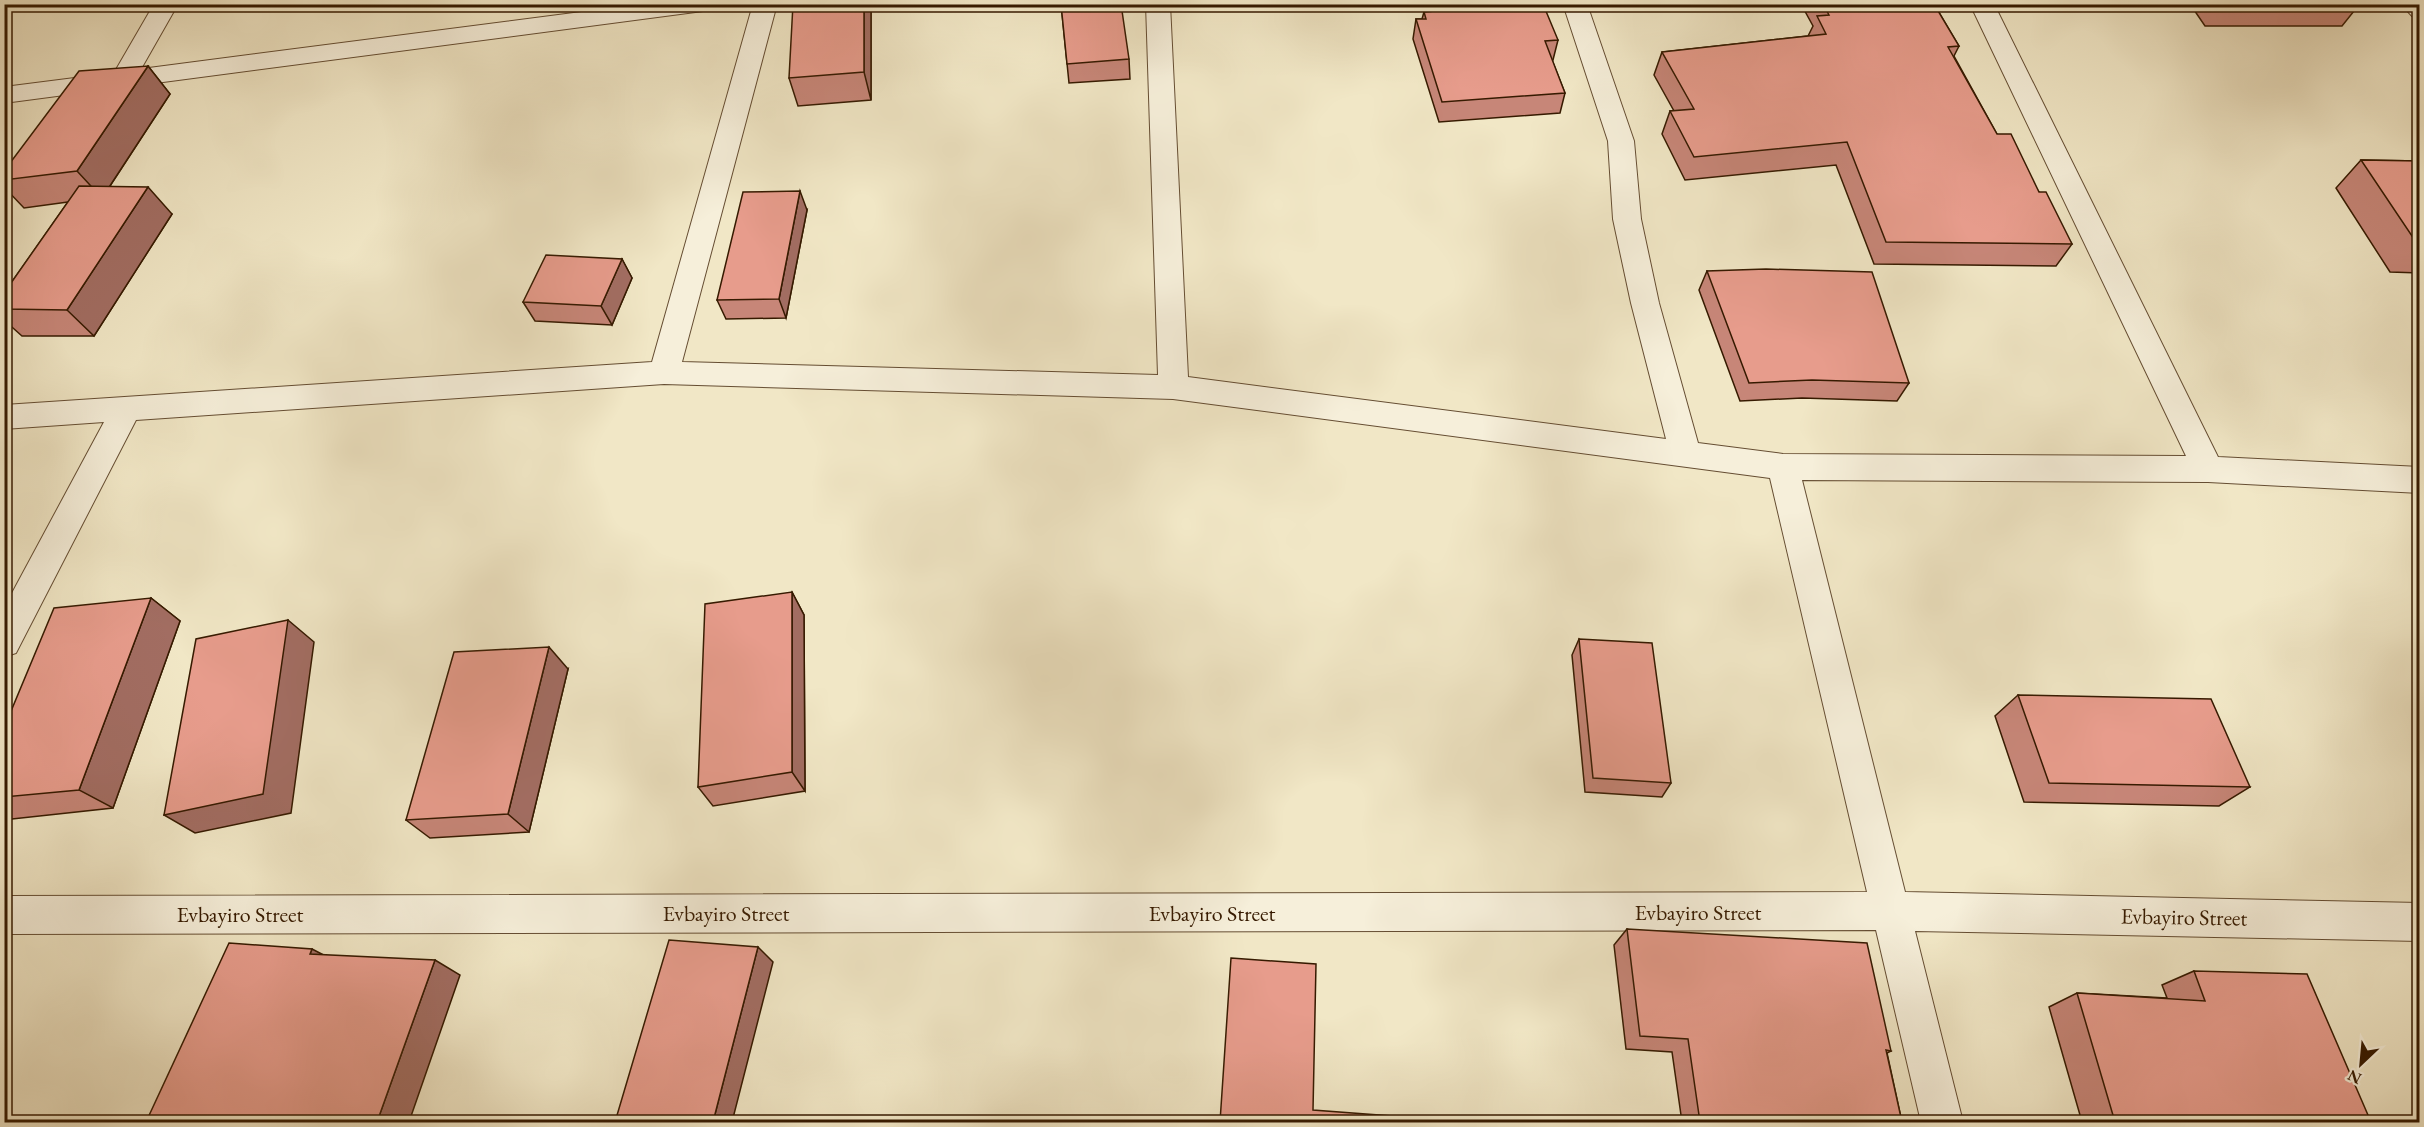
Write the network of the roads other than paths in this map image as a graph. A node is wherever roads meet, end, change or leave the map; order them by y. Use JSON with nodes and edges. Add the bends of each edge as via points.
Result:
{"nodes":[{"id":1,"x":166,"y":4,"type":"edge"},
{"id":2,"x":519,"y":4,"type":"edge"},
{"id":3,"x":703,"y":4,"type":"edge"},
{"id":4,"x":765,"y":4,"type":"edge"},
{"id":5,"x":1158,"y":4,"type":"edge"},
{"id":6,"x":1575,"y":4,"type":"edge"},
{"id":7,"x":1982,"y":4,"type":"edge"},
{"id":8,"x":2413,"y":4,"type":"edge"},
{"id":9,"x":2420,"y":11,"type":"edge"},
{"id":10,"x":506,"y":30,"type":"junction"},
{"id":11,"x":122,"y":80,"type":"junction"},
{"id":12,"x":4,"y":95,"type":"edge"},
{"id":13,"x":664,"y":373,"type":"junction"},
{"id":14,"x":1173,"y":387,"type":"junction"},
{"id":15,"x":127,"y":408,"type":"junction"},
{"id":16,"x":4,"y":417,"type":"edge"},
{"id":17,"x":1685,"y":453,"type":"junction"},
{"id":18,"x":1783,"y":466,"type":"junction"},
{"id":19,"x":2208,"y":469,"type":"junction"},
{"id":20,"x":2420,"y":480,"type":"edge"},
{"id":21,"x":4,"y":642,"type":"edge"},
{"id":22,"x":1889,"y":911,"type":"junction"},
{"id":23,"x":4,"y":915,"type":"edge"},
{"id":24,"x":2420,"y":922,"type":"edge"},
{"id":25,"x":1942,"y":1122,"type":"edge"}],
"edges":[{"from":1,"to":11,"type":"street"},
{"from":2,"to":10,"type":"street"},
{"from":3,"to":10,"type":"street"},
{"from":4,"to":13,"type":"street"},
{"from":5,"to":14,"type":"street"},
{"from":6,"to":17,"type":"street","via":[[1621,141],[1627,219]]},
{"from":7,"to":19,"type":"street"},
{"from":8,"to":9,"type":"street"},
{"from":10,"to":11,"type":"street"},
{"from":11,"to":12,"type":"street"},
{"from":13,"to":14,"type":"street"},
{"from":13,"to":15,"type":"street"},
{"from":14,"to":17,"type":"street"},
{"from":15,"to":16,"type":"street"},
{"from":15,"to":21,"type":"street"},
{"from":17,"to":18,"type":"street"},
{"from":18,"to":19,"type":"street"},
{"from":18,"to":22,"type":"street"},
{"from":19,"to":20,"type":"street"},
{"from":22,"to":23,"type":"street","name":"Evbayiro Street"},
{"from":22,"to":24,"type":"street","name":"Evbayiro Street"},
{"from":22,"to":25,"type":"street"}]}
